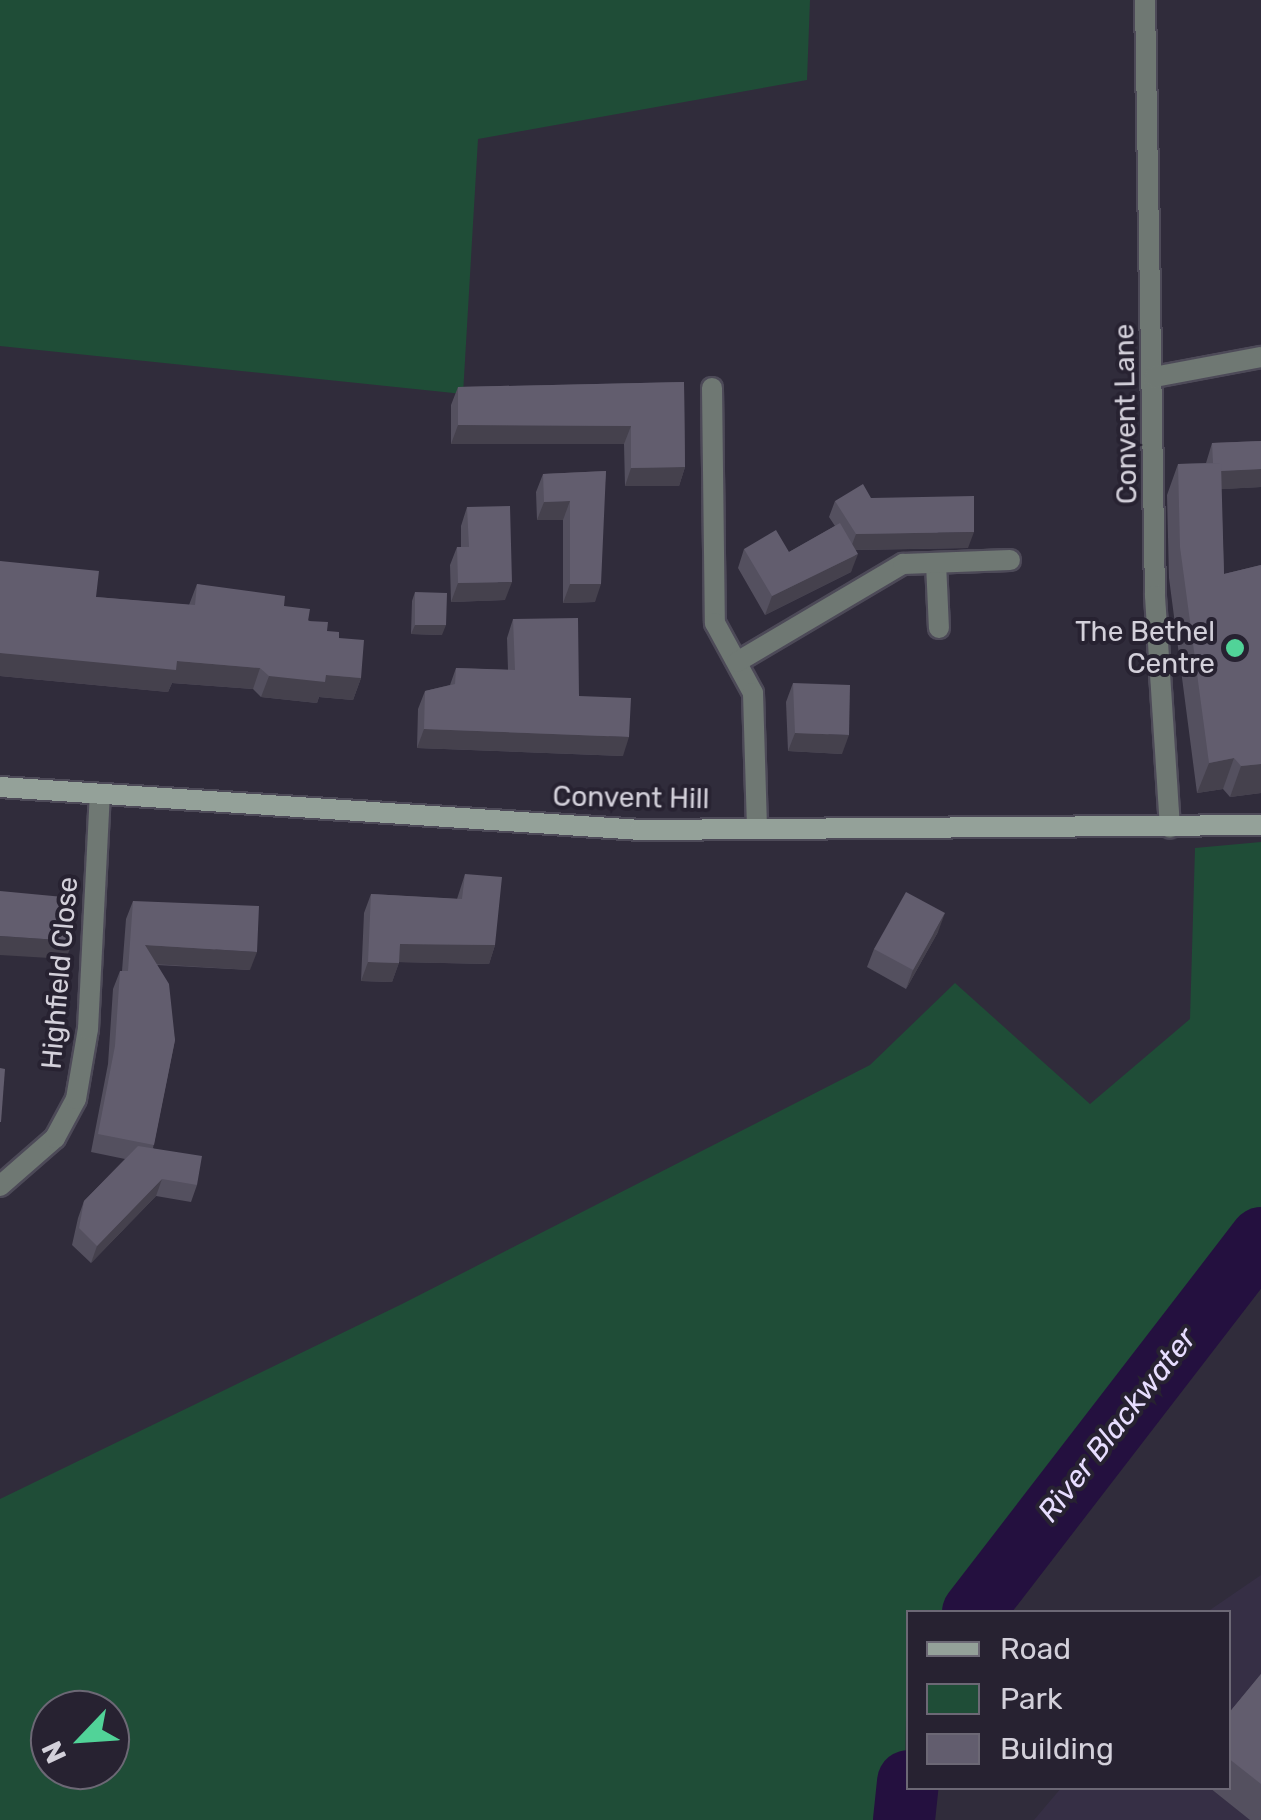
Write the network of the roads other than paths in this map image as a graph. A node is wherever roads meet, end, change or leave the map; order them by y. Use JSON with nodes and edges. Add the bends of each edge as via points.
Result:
{"nodes":[{"id":1,"x":1145,"y":0,"type":"edge"},
{"id":2,"x":1261,"y":358,"type":"edge"},
{"id":3,"x":1154,"y":377,"type":"junction"},
{"id":4,"x":712,"y":388,"type":"dead end"},
{"id":5,"x":1010,"y":560,"type":"dead end"},
{"id":6,"x":936,"y":563,"type":"junction"},
{"id":7,"x":939,"y":628,"type":"dead end"},
{"id":8,"x":736,"y":662,"type":"junction"},
{"id":9,"x":0,"y":787,"type":"edge"},
{"id":10,"x":100,"y":794,"type":"junction"},
{"id":11,"x":1261,"y":825,"type":"edge"},
{"id":12,"x":757,"y":827,"type":"junction"},
{"id":13,"x":1170,"y":828,"type":"junction"},
{"id":14,"x":0,"y":1186,"type":"edge"}],
"edges":[{"from":1,"to":3,"type":"street","name":"Convent Lane"},
{"from":2,"to":3,"type":"street"},
{"from":3,"to":13,"type":"street","name":"Convent Lane","via":[[1155,596]]},
{"from":4,"to":8,"type":"street","via":[[715,622]]},
{"from":5,"to":6,"type":"street"},
{"from":6,"to":7,"type":"street"},
{"from":6,"to":8,"type":"street","via":[[903,564]]},
{"from":8,"to":12,"type":"street","via":[[753,692]]},
{"from":9,"to":10,"type":"main road","name":"Convent Hill"},
{"from":10,"to":12,"type":"main road","name":"Convent Hill","via":[[640,830]]},
{"from":10,"to":14,"type":"street","name":"Highfield Close","via":[[88,1029],[76,1099],[54,1138]]},
{"from":11,"to":13,"type":"main road","name":"Convent Hill"},
{"from":12,"to":13,"type":"main road","name":"Convent Hill"}]}
